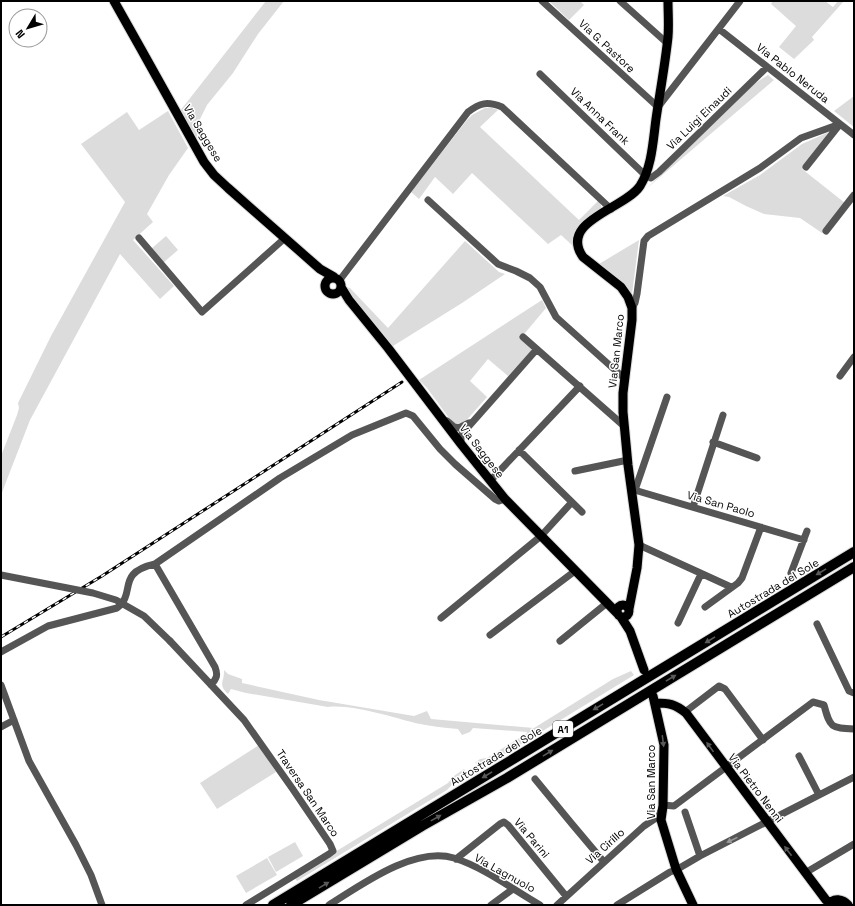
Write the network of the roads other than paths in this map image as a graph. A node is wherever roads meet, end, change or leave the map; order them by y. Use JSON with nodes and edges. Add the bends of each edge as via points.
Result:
{"nodes":[{"id":1,"x":114,"y":1,"type":"edge"},
{"id":2,"x":542,"y":1,"type":"edge"},
{"id":3,"x":620,"y":1,"type":"edge"},
{"id":4,"x":668,"y":1,"type":"edge"},
{"id":5,"x":739,"y":2,"type":"edge"},
{"id":6,"x":718,"y":29,"type":"junction"},
{"id":7,"x":667,"y":43,"type":"junction"},
{"id":8,"x":767,"y":67,"type":"junction"},
{"id":9,"x":540,"y":74,"type":"dead end"},
{"id":10,"x":658,"y":107,"type":"junction"},
{"id":11,"x":840,"y":124,"type":"junction"},
{"id":12,"x":854,"y":134,"type":"edge"},
{"id":13,"x":806,"y":168,"type":"dead end"},
{"id":14,"x":645,"y":175,"type":"junction"},
{"id":15,"x":854,"y":195,"type":"edge"},
{"id":16,"x":428,"y":200,"type":"dead end"},
{"id":17,"x":611,"y":209,"type":"junction"},
{"id":18,"x":826,"y":231,"type":"dead end"},
{"id":19,"x":139,"y":238,"type":"dead end"},
{"id":20,"x":285,"y":238,"type":"junction"},
{"id":21,"x":335,"y":282,"type":"junction"},
{"id":22,"x":332,"y":294,"type":"junction"},
{"id":23,"x":349,"y":300,"type":"junction"},
{"id":24,"x":632,"y":308,"type":"junction"},
{"id":25,"x":523,"y":337,"type":"dead end"},
{"id":26,"x":537,"y":349,"type":"junction"},
{"id":27,"x":854,"y":357,"type":"edge"},
{"id":28,"x":840,"y":376,"type":"dead end"},
{"id":29,"x":625,"y":379,"type":"junction"},
{"id":30,"x":417,"y":386,"type":"junction"},
{"id":31,"x":580,"y":386,"type":"junction"},
{"id":32,"x":667,"y":397,"type":"dead end"},
{"id":33,"x":722,"y":415,"type":"dead end"},
{"id":34,"x":475,"y":418,"type":"junction"},
{"id":35,"x":624,"y":426,"type":"junction"},
{"id":36,"x":713,"y":442,"type":"junction"},
{"id":37,"x":461,"y":444,"type":"junction"},
{"id":38,"x":519,"y":450,"type":"junction"},
{"id":39,"x":757,"y":458,"type":"dead end"},
{"id":40,"x":628,"y":460,"type":"junction"},
{"id":41,"x":575,"y":471,"type":"dead end"},
{"id":42,"x":490,"y":481,"type":"junction"},
{"id":43,"x":633,"y":490,"type":"junction"},
{"id":44,"x":505,"y":499,"type":"junction"},
{"id":45,"x":572,"y":502,"type":"junction"},
{"id":46,"x":693,"y":507,"type":"junction"},
{"id":47,"x":582,"y":512,"type":"dead end"},
{"id":48,"x":761,"y":527,"type":"junction"},
{"id":49,"x":807,"y":532,"type":"dead end"},
{"id":50,"x":541,"y":536,"type":"junction"},
{"id":51,"x":804,"y":540,"type":"junction"},
{"id":52,"x":639,"y":545,"type":"junction"},
{"id":53,"x":854,"y":552,"type":"edge"},
{"id":54,"x":155,"y":564,"type":"junction"},
{"id":55,"x":854,"y":566,"type":"edge"},
{"id":56,"x":575,"y":571,"type":"junction"},
{"id":57,"x":791,"y":573,"type":"dead end"},
{"id":58,"x":702,"y":574,"type":"junction"},
{"id":59,"x":1,"y":575,"type":"edge"},
{"id":60,"x":731,"y":587,"type":"junction"},
{"id":61,"x":608,"y":604,"type":"junction"},
{"id":62,"x":705,"y":607,"type":"dead end"},
{"id":63,"x":623,"y":611,"type":"junction"},
{"id":64,"x":441,"y":618,"type":"dead end"},
{"id":65,"x":678,"y":623,"type":"dead end"},
{"id":66,"x":817,"y":624,"type":"dead end"},
{"id":67,"x":490,"y":635,"type":"dead end"},
{"id":68,"x":560,"y":641,"type":"dead end"},
{"id":69,"x":1,"y":652,"type":"edge"},
{"id":70,"x":644,"y":670,"type":"dead end"},
{"id":71,"x":1,"y":685,"type":"edge"},
{"id":72,"x":211,"y":685,"type":"junction"},
{"id":73,"x":854,"y":693,"type":"edge"},
{"id":74,"x":685,"y":712,"type":"junction"},
{"id":75,"x":14,"y":720,"type":"junction"},
{"id":76,"x":1,"y":728,"type":"edge"},
{"id":77,"x":854,"y":729,"type":"edge"},
{"id":78,"x":763,"y":740,"type":"junction"},
{"id":79,"x":799,"y":756,"type":"dead end"},
{"id":80,"x":726,"y":768,"type":"junction"},
{"id":81,"x":854,"y":777,"type":"edge"},
{"id":82,"x":535,"y":779,"type":"dead end"},
{"id":83,"x":819,"y":795,"type":"junction"},
{"id":84,"x":665,"y":805,"type":"junction"},
{"id":85,"x":685,"y":812,"type":"dead end"},
{"id":86,"x":767,"y":822,"type":"junction"},
{"id":87,"x":854,"y":844,"type":"edge"},
{"id":88,"x":700,"y":856,"type":"junction"},
{"id":89,"x":456,"y":859,"type":"junction"},
{"id":90,"x":604,"y":862,"type":"junction"},
{"id":91,"x":676,"y":870,"type":"junction"},
{"id":92,"x":805,"y":873,"type":"junction"},
{"id":93,"x":513,"y":889,"type":"junction"},
{"id":94,"x":566,"y":896,"type":"junction"},
{"id":95,"x":830,"y":904,"type":"edge"},
{"id":96,"x":850,"y":904,"type":"edge"},
{"id":97,"x":102,"y":905,"type":"edge"},
{"id":98,"x":246,"y":905,"type":"edge"},
{"id":99,"x":273,"y":905,"type":"edge"},
{"id":100,"x":291,"y":905,"type":"edge"},
{"id":101,"x":329,"y":905,"type":"edge"},
{"id":102,"x":490,"y":905,"type":"edge"},
{"id":103,"x":540,"y":905,"type":"edge"},
{"id":104,"x":557,"y":905,"type":"edge"},
{"id":105,"x":617,"y":905,"type":"edge"},
{"id":106,"x":693,"y":905,"type":"edge"}],
"edges":[{"from":1,"to":20,"type":"main road","name":"Via Saggese","via":[[204,162],[214,175]]},
{"from":2,"to":10,"type":"street","name":"Via G. Pastore"},
{"from":3,"to":7,"type":"street"},
{"from":4,"to":7,"type":"main road","name":"Via San Marco"},
{"from":5,"to":6,"type":"street"},
{"from":6,"to":8,"type":"street","name":"Via Pablo Neruda"},
{"from":6,"to":10,"type":"street"},
{"from":7,"to":10,"type":"main road","name":"Via San Marco"},
{"from":8,"to":11,"type":"street","name":"Via Pablo Neruda"},
{"from":8,"to":14,"type":"street","name":"Via Luigi Einaudi","via":[[659,172],[651,178]]},
{"from":9,"to":14,"type":"street","name":"Via Anna Frank"},
{"from":10,"to":14,"type":"main road","name":"Via San Marco","via":[[652,152]]},
{"from":11,"to":12,"type":"street","name":"Via Pablo Neruda"},
{"from":11,"to":13,"type":"street"},
{"from":11,"to":24,"type":"street","via":[[801,138],[760,168],[648,236],[644,241],[637,294]]},
{"from":14,"to":17,"type":"main road","name":"Via San Marco","via":[[639,188]]},
{"from":15,"to":18,"type":"street"},
{"from":16,"to":29,"type":"street","via":[[498,264],[535,282],[547,298],[556,317]]},
{"from":17,"to":21,"type":"street","via":[[502,107],[492,103],[481,104],[468,112]]},
{"from":17,"to":24,"type":"main road","name":"Via San Marco","via":[[585,226],[578,236],[577,244],[583,257],[621,287]]},
{"from":19,"to":20,"type":"street","via":[[202,312]]},
{"from":20,"to":21,"type":"main road","name":"Via Saggese"},
{"from":21,"to":22,"type":"main road","via":[[339,292]]},
{"from":21,"to":22,"type":"main road","via":[[324,285],[325,290]]},
{"from":21,"to":23,"type":"main road","name":"Via Saggese"},
{"from":22,"to":23,"type":"main road"},
{"from":23,"to":30,"type":"main road","name":"Via Saggese"},
{"from":24,"to":29,"type":"main road","name":"Via San Marco"},
{"from":25,"to":26,"type":"street"},
{"from":26,"to":31,"type":"street"},
{"from":26,"to":34,"type":"street"},
{"from":27,"to":28,"type":"street"},
{"from":29,"to":35,"type":"main road","name":"Via San Marco"},
{"from":30,"to":34,"type":"street","via":[[454,427],[462,428]]},
{"from":30,"to":37,"type":"main road","name":"Via Saggese"},
{"from":31,"to":35,"type":"street"},
{"from":31,"to":38,"type":"street"},
{"from":32,"to":43,"type":"street"},
{"from":33,"to":36,"type":"street"},
{"from":34,"to":37,"type":"street","via":[[461,437]]},
{"from":35,"to":40,"type":"main road","name":"Via San Marco"},
{"from":36,"to":39,"type":"street"},
{"from":36,"to":46,"type":"street"},
{"from":37,"to":42,"type":"main road","name":"Via Saggese"},
{"from":38,"to":42,"type":"street"},
{"from":38,"to":45,"type":"street"},
{"from":40,"to":41,"type":"street"},
{"from":40,"to":43,"type":"main road","name":"Via San Marco"},
{"from":42,"to":44,"type":"main road","name":"Via Saggese"},
{"from":43,"to":46,"type":"street","name":"Via San Paolo"},
{"from":43,"to":52,"type":"main road","name":"Via San Marco"},
{"from":44,"to":50,"type":"main road","name":"Via Saggese"},
{"from":44,"to":54,"type":"street","via":[[497,500],[482,488],[440,449],[413,416],[406,413],[352,435],[280,478]]},
{"from":45,"to":47,"type":"street"},
{"from":45,"to":50,"type":"street"},
{"from":46,"to":48,"type":"street","name":"Via San Paolo"},
{"from":48,"to":51,"type":"street","name":"Via San Paolo"},
{"from":48,"to":60,"type":"street","via":[[742,578]]},
{"from":49,"to":51,"type":"street"},
{"from":50,"to":56,"type":"main road","name":"Via Saggese"},
{"from":50,"to":64,"type":"street"},
{"from":51,"to":57,"type":"street"},
{"from":52,"to":58,"type":"street"},
{"from":52,"to":63,"type":"main road","name":"Via San Marco","via":[[634,591]]},
{"from":53,"to":99,"type":"highway","name":"Autostrada del Sole","number":"A1","one_way":true},
{"from":54,"to":69,"type":"street","via":[[138,570],[132,576],[125,598],[117,608],[48,626]]},
{"from":54,"to":72,"type":"street","via":[[215,667],[216,680]]},
{"from":100,"to":55,"type":"highway","name":"Autostrada del Sole","number":"A1","one_way":true,"via":[[507,778]]},
{"from":56,"to":61,"type":"main road","name":"Via Saggese"},
{"from":56,"to":67,"type":"street"},
{"from":58,"to":60,"type":"street"},
{"from":58,"to":65,"type":"street"},
{"from":59,"to":72,"type":"street","bridge":true,"via":[[116,600],[144,616]]},
{"from":60,"to":62,"type":"street"},
{"from":61,"to":63,"type":"main road","name":"Via Saggese"},
{"from":61,"to":68,"type":"street"},
{"from":63,"to":70,"type":"main road"},
{"from":66,"to":73,"type":"street","via":[[849,691]]},
{"from":71,"to":75,"type":"street"},
{"from":72,"to":98,"type":"street","name":"Traversa San Marco","via":[[244,720],[333,851]]},
{"from":74,"to":78,"type":"street","via":[[721,686]]},
{"from":80,"to":74,"type":"main road","name":"Via Pietro Nenni","one_way":true},
{"from":74,"to":84,"type":"main road","name":"Via San Marco","one_way":true,"via":[[654,699],[664,745]]},
{"from":75,"to":76,"type":"street"},
{"from":75,"to":97,"type":"street","via":[[29,761],[76,845]]},
{"from":77,"to":78,"type":"street","via":[[832,725],[824,705],[813,702]]},
{"from":78,"to":80,"type":"street"},
{"from":79,"to":83,"type":"street"},
{"from":80,"to":84,"type":"street","via":[[674,806]]},
{"from":80,"to":86,"type":"main road","name":"Via Pietro Nenni"},
{"from":81,"to":83,"type":"street"},
{"from":82,"to":90,"type":"street"},
{"from":83,"to":86,"type":"street"},
{"from":84,"to":90,"type":"street","name":"Via Cirillo","via":[[659,816]]},
{"from":84,"to":91,"type":"main road","name":"Via San Marco","via":[[661,820]]},
{"from":85,"to":88,"type":"street"},
{"from":86,"to":88,"type":"street","one_way":true},
{"from":92,"to":86,"type":"main road","name":"Via Pietro Nenni","one_way":true},
{"from":87,"to":92,"type":"street"},
{"from":88,"to":91,"type":"street"},
{"from":89,"to":93,"type":"street","name":"Via Lagnuolo"},
{"from":89,"to":94,"type":"street","name":"Via Parini","via":[[504,822]]},
{"from":89,"to":101,"type":"street","name":"Via Lagnuolo","via":[[440,856],[418,858],[371,878]]},
{"from":90,"to":94,"type":"street","name":"Via Cirillo"},
{"from":91,"to":105,"type":"street"},
{"from":91,"to":106,"type":"main road","name":"Via San Marco"},
{"from":92,"to":95,"type":"main road","name":"Via Pietro Nenni"},
{"from":93,"to":102,"type":"street"},
{"from":93,"to":103,"type":"street","name":"Via Lagnuolo"},
{"from":94,"to":104,"type":"street","name":"Via Cirillo"},
{"from":95,"to":96,"type":"main road","via":[[835,900]]}]}
